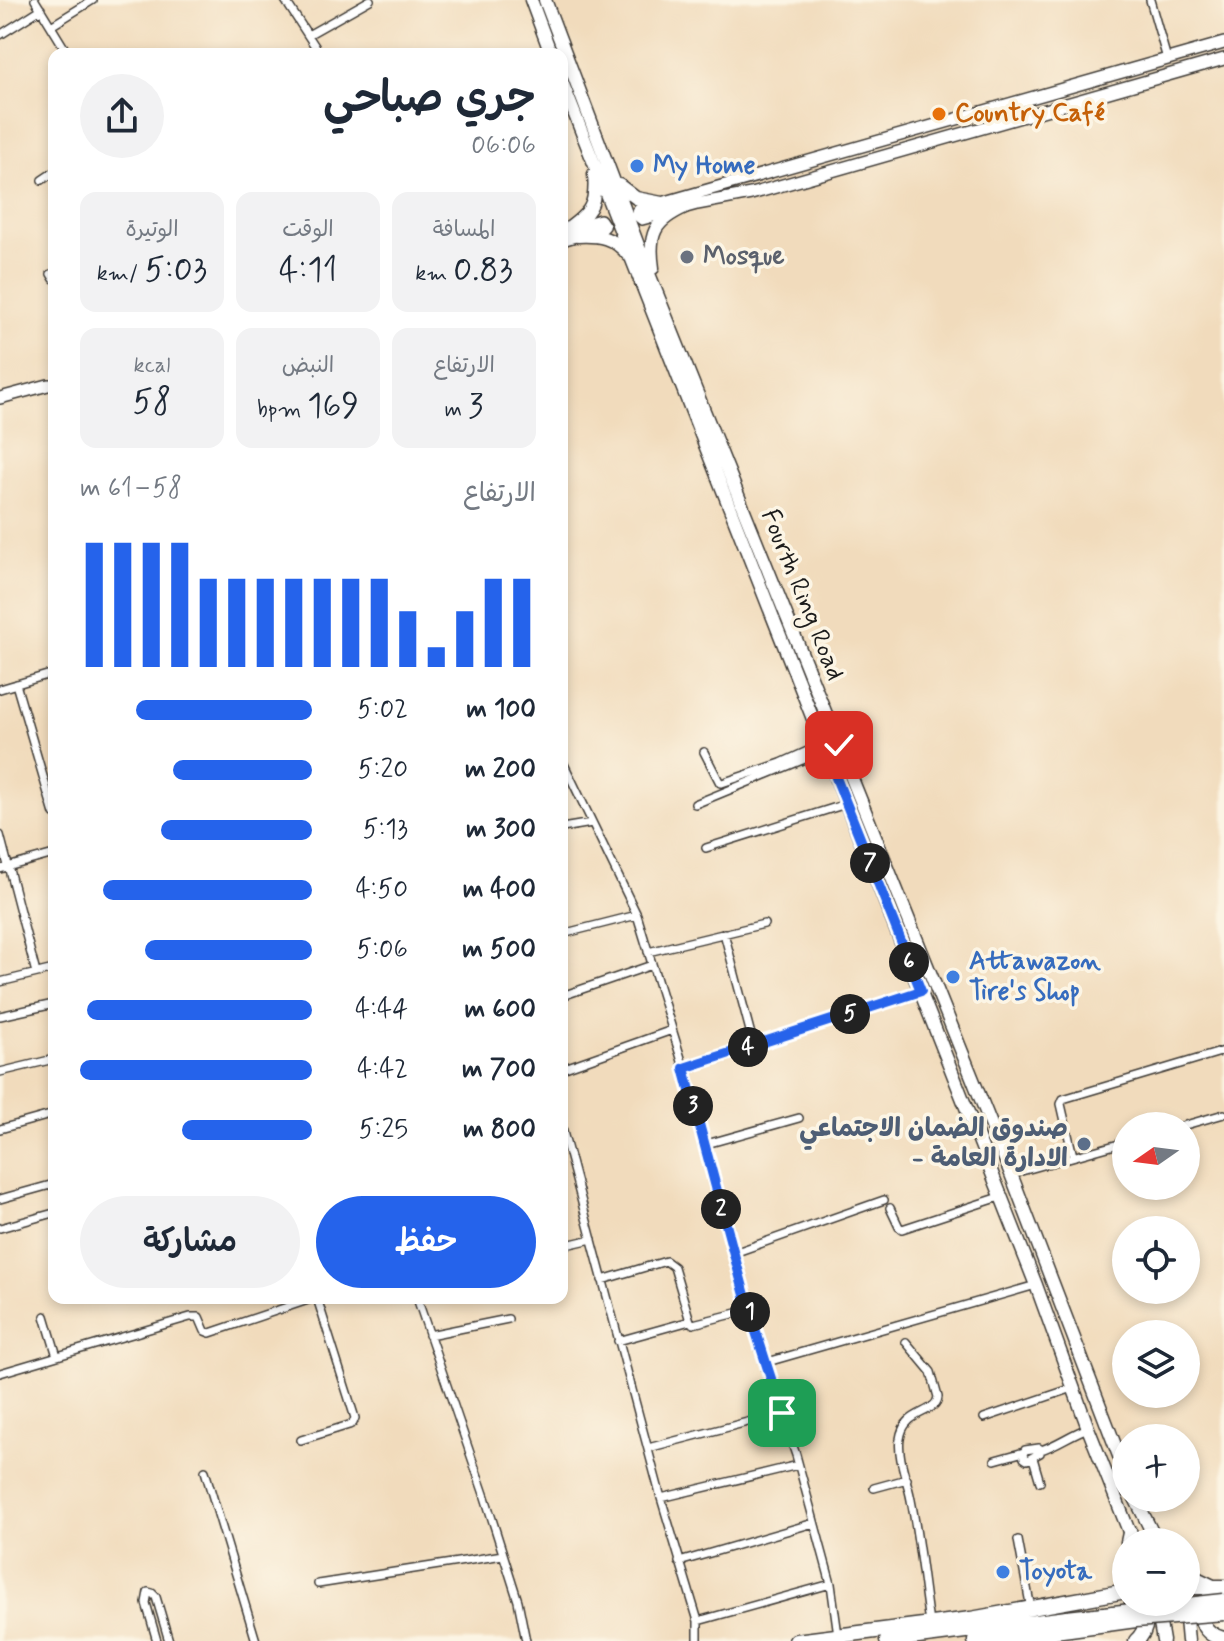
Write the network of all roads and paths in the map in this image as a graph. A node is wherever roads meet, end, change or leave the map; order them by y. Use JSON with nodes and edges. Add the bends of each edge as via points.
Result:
{"nodes":[{"id":1,"x":35,"y":0,"type":"edge"},
{"id":2,"x":93,"y":0,"type":"edge"},
{"id":3,"x":285,"y":0,"type":"edge"},
{"id":4,"x":370,"y":0,"type":"edge"},
{"id":5,"x":531,"y":0,"type":"edge"},
{"id":6,"x":545,"y":0,"type":"edge"},
{"id":7,"x":1150,"y":0,"type":"edge"},
{"id":8,"x":41,"y":9,"type":"junction"},
{"id":9,"x":51,"y":26,"type":"junction"},
{"id":10,"x":0,"y":35,"type":"edge"},
{"id":11,"x":308,"y":35,"type":"junction"},
{"id":12,"x":1224,"y":43,"type":"edge"},
{"id":13,"x":64,"y":48,"type":"edge"},
{"id":14,"x":316,"y":48,"type":"edge"},
{"id":15,"x":549,"y":48,"type":"edge"},
{"id":16,"x":564,"y":48,"type":"edge"},
{"id":17,"x":568,"y":59,"type":"edge"},
{"id":18,"x":1167,"y":59,"type":"junction"},
{"id":19,"x":1224,"y":59,"type":"edge"},
{"id":20,"x":568,"y":98,"type":"edge"},
{"id":21,"x":809,"y":161,"type":"junction"},
{"id":22,"x":593,"y":163,"type":"junction"},
{"id":23,"x":814,"y":177,"type":"junction"},
{"id":24,"x":615,"y":181,"type":"junction"},
{"id":25,"x":662,"y":203,"type":"junction"},
{"id":26,"x":685,"y":207,"type":"junction"},
{"id":27,"x":568,"y":230,"type":"edge"},
{"id":28,"x":568,"y":232,"type":"edge"},
{"id":29,"x":568,"y":235,"type":"edge"},
{"id":30,"x":578,"y":236,"type":"junction"},
{"id":31,"x":632,"y":260,"type":"junction"},
{"id":32,"x":656,"y":291,"type":"junction"},
{"id":33,"x":48,"y":384,"type":"edge"},
{"id":34,"x":0,"y":398,"type":"edge"},
{"id":35,"x":48,"y":676,"type":"edge"},
{"id":36,"x":16,"y":684,"type":"junction"},
{"id":37,"x":0,"y":689,"type":"edge"},
{"id":38,"x":839,"y":745,"type":"junction"},
{"id":39,"x":824,"y":747,"type":"junction"},
{"id":40,"x":704,"y":752,"type":"dead end"},
{"id":41,"x":568,"y":773,"type":"edge"},
{"id":42,"x":48,"y":793,"type":"edge"},
{"id":43,"x":695,"y":804,"type":"dead end"},
{"id":44,"x":846,"y":804,"type":"junction"},
{"id":45,"x":592,"y":823,"type":"junction"},
{"id":46,"x":568,"y":827,"type":"edge"},
{"id":47,"x":0,"y":835,"type":"edge"},
{"id":48,"x":706,"y":848,"type":"dead end"},
{"id":49,"x":48,"y":856,"type":"edge"},
{"id":50,"x":4,"y":868,"type":"edge"},
{"id":51,"x":637,"y":915,"type":"junction"},
{"id":52,"x":764,"y":924,"type":"dead end"},
{"id":53,"x":568,"y":932,"type":"edge"},
{"id":54,"x":724,"y":933,"type":"junction"},
{"id":55,"x":918,"y":943,"type":"junction"},
{"id":56,"x":903,"y":947,"type":"junction"},
{"id":57,"x":648,"y":952,"type":"junction"},
{"id":58,"x":652,"y":965,"type":"junction"},
{"id":59,"x":48,"y":970,"type":"edge"},
{"id":60,"x":36,"y":973,"type":"junction"},
{"id":61,"x":0,"y":982,"type":"edge"},
{"id":62,"x":921,"y":991,"type":"junction"},
{"id":63,"x":568,"y":994,"type":"edge"},
{"id":64,"x":48,"y":1005,"type":"edge"},
{"id":65,"x":0,"y":1016,"type":"edge"},
{"id":66,"x":672,"y":1030,"type":"junction"},
{"id":67,"x":754,"y":1046,"type":"junction"},
{"id":68,"x":1224,"y":1051,"type":"edge"},
{"id":69,"x":48,"y":1060,"type":"edge"},
{"id":70,"x":568,"y":1067,"type":"edge"},
{"id":71,"x":684,"y":1068,"type":"junction"},
{"id":72,"x":0,"y":1072,"type":"edge"},
{"id":73,"x":1224,"y":1114,"type":"edge"},
{"id":74,"x":48,"y":1116,"type":"edge"},
{"id":75,"x":799,"y":1118,"type":"dead end"},
{"id":76,"x":1200,"y":1121,"type":"edge"},
{"id":77,"x":0,"y":1129,"type":"edge"},
{"id":78,"x":703,"y":1145,"type":"junction"},
{"id":79,"x":1112,"y":1146,"type":"edge"},
{"id":80,"x":568,"y":1150,"type":"edge"},
{"id":81,"x":1073,"y":1156,"type":"junction"},
{"id":82,"x":1011,"y":1174,"type":"junction"},
{"id":83,"x":48,"y":1186,"type":"edge"},
{"id":84,"x":1000,"y":1197,"type":"junction"},
{"id":85,"x":0,"y":1199,"type":"edge"},
{"id":86,"x":884,"y":1200,"type":"dead end"},
{"id":87,"x":890,"y":1208,"type":"dead end"},
{"id":88,"x":48,"y":1215,"type":"edge"},
{"id":89,"x":0,"y":1228,"type":"edge"},
{"id":90,"x":592,"y":1239,"type":"junction"},
{"id":91,"x":568,"y":1245,"type":"edge"},
{"id":92,"x":734,"y":1253,"type":"junction"},
{"id":93,"x":602,"y":1280,"type":"junction"},
{"id":94,"x":1036,"y":1285,"type":"junction"},
{"id":95,"x":297,"y":1304,"type":"edge"},
{"id":96,"x":317,"y":1304,"type":"edge"},
{"id":97,"x":419,"y":1304,"type":"edge"},
{"id":98,"x":749,"y":1310,"type":"junction"},
{"id":99,"x":45,"y":1316,"type":"dead end"},
{"id":100,"x":508,"y":1319,"type":"dead end"},
{"id":101,"x":690,"y":1321,"type":"junction"},
{"id":102,"x":429,"y":1335,"type":"junction"},
{"id":103,"x":618,"y":1341,"type":"junction"},
{"id":104,"x":906,"y":1342,"type":"dead end"},
{"id":105,"x":57,"y":1356,"type":"junction"},
{"id":106,"x":764,"y":1363,"type":"junction"},
{"id":107,"x":0,"y":1373,"type":"edge"},
{"id":108,"x":1073,"y":1388,"type":"junction"},
{"id":109,"x":782,"y":1413,"type":"junction"},
{"id":110,"x":984,"y":1418,"type":"dead end"},
{"id":111,"x":1088,"y":1428,"type":"junction"},
{"id":112,"x":1112,"y":1437,"type":"edge"},
{"id":113,"x":301,"y":1440,"type":"dead end"},
{"id":114,"x":648,"y":1448,"type":"junction"},
{"id":115,"x":1041,"y":1450,"type":"junction"},
{"id":116,"x":1024,"y":1452,"type":"junction"},
{"id":117,"x":1033,"y":1458,"type":"junction"},
{"id":118,"x":995,"y":1460,"type":"dead end"},
{"id":119,"x":798,"y":1465,"type":"junction"},
{"id":120,"x":205,"y":1471,"type":"dead end"},
{"id":121,"x":907,"y":1479,"type":"junction"},
{"id":122,"x":1040,"y":1482,"type":"dead end"},
{"id":123,"x":874,"y":1488,"type":"dead end"},
{"id":124,"x":1112,"y":1490,"type":"edge"},
{"id":125,"x":661,"y":1498,"type":"junction"},
{"id":126,"x":814,"y":1523,"type":"junction"},
{"id":127,"x":1018,"y":1540,"type":"dead end"},
{"id":128,"x":503,"y":1555,"type":"junction"},
{"id":129,"x":679,"y":1562,"type":"junction"},
{"id":130,"x":318,"y":1584,"type":"dead end"},
{"id":131,"x":831,"y":1584,"type":"junction"},
{"id":132,"x":1218,"y":1587,"type":"edge"},
{"id":133,"x":1112,"y":1594,"type":"edge"},
{"id":134,"x":1107,"y":1595,"type":"junction"},
{"id":135,"x":1112,"y":1596,"type":"edge"},
{"id":136,"x":1224,"y":1601,"type":"edge"},
{"id":137,"x":1031,"y":1609,"type":"junction"},
{"id":138,"x":1224,"y":1613,"type":"edge"},
{"id":139,"x":1144,"y":1616,"type":"edge"},
{"id":140,"x":1159,"y":1616,"type":"edge"},
{"id":141,"x":1185,"y":1616,"type":"edge"},
{"id":142,"x":698,"y":1621,"type":"junction"},
{"id":143,"x":1069,"y":1624,"type":"junction"},
{"id":144,"x":930,"y":1625,"type":"junction"},
{"id":145,"x":838,"y":1635,"type":"junction"},
{"id":146,"x":168,"y":1638,"type":"edge"},
{"id":147,"x":1224,"y":1639,"type":"edge"},
{"id":148,"x":156,"y":1640,"type":"edge"},
{"id":149,"x":256,"y":1641,"type":"edge"},
{"id":150,"x":526,"y":1641,"type":"edge"},
{"id":151,"x":698,"y":1641,"type":"edge"},
{"id":152,"x":796,"y":1641,"type":"edge"},
{"id":153,"x":887,"y":1641,"type":"edge"},
{"id":154,"x":975,"y":1641,"type":"edge"},
{"id":155,"x":1136,"y":1641,"type":"edge"},
{"id":156,"x":1163,"y":1641,"type":"edge"},
{"id":157,"x":1188,"y":1641,"type":"edge"}],
"edges":[{"from":1,"to":8,"type":"street"},
{"from":2,"to":9,"type":"street"},
{"from":3,"to":11,"type":"street"},
{"from":4,"to":11,"type":"street"},
{"from":5,"to":15,"type":"main road"},
{"from":6,"to":16,"type":"main road","name":"Fourth Ring Road"},
{"from":7,"to":18,"type":"street"},
{"from":8,"to":9,"type":"street"},
{"from":8,"to":10,"type":"street"},
{"from":9,"to":13,"type":"street"},
{"from":11,"to":14,"type":"street"},
{"from":12,"to":18,"type":"main road"},
{"from":17,"to":24,"type":"main road","name":"Fourth Ring Road"},
{"from":18,"to":21,"type":"main road"},
{"from":19,"to":23,"type":"main road"},
{"from":20,"to":22,"type":"main road","name":"Fourth Ring Road"},
{"from":21,"to":23,"type":"main road"},
{"from":21,"to":25,"type":"main road"},
{"from":22,"to":27,"type":"main road","via":[[592,205]]},
{"from":22,"to":31,"type":"main road","name":"Fourth Ring Road"},
{"from":23,"to":26,"type":"main road"},
{"from":24,"to":25,"type":"main road","via":[[636,198]]},
{"from":24,"to":32,"type":"main road","name":"Fourth Ring Road"},
{"from":25,"to":26,"type":"main road","via":[[639,209],[637,215],[642,219]]},
{"from":26,"to":32,"type":"main road","via":[[663,219],[653,234]]},
{"from":28,"to":30,"type":"main road","via":[[603,222],[602,228]]},
{"from":29,"to":30,"type":"main road"},
{"from":30,"to":31,"type":"main road","via":[[611,240]]},
{"from":31,"to":39,"type":"main road","name":"Fourth Ring Road"},
{"from":32,"to":38,"type":"main road","name":"Fourth Ring Road"},
{"from":33,"to":34,"type":"main road"},
{"from":35,"to":36,"type":"street"},
{"from":36,"to":37,"type":"street"},
{"from":36,"to":42,"type":"street"},
{"from":38,"to":39,"type":"street"},
{"from":38,"to":55,"type":"main road","name":"Fourth Ring Road"},
{"from":39,"to":40,"type":"street","via":[[722,783]]},
{"from":39,"to":43,"type":"street"},
{"from":39,"to":44,"type":"main road","name":"Fourth Ring Road"},
{"from":41,"to":45,"type":"street"},
{"from":44,"to":48,"type":"street"},
{"from":44,"to":56,"type":"main road","name":"Fourth Ring Road"},
{"from":45,"to":46,"type":"street"},
{"from":45,"to":51,"type":"street"},
{"from":47,"to":50,"type":"street"},
{"from":49,"to":50,"type":"street"},
{"from":50,"to":60,"type":"street"},
{"from":51,"to":53,"type":"street"},
{"from":51,"to":57,"type":"street"},
{"from":52,"to":54,"type":"street"},
{"from":54,"to":57,"type":"street"},
{"from":54,"to":67,"type":"street"},
{"from":55,"to":56,"type":"main road","via":[[909,941]]},
{"from":55,"to":82,"type":"main road","name":"Fourth Ring Road"},
{"from":56,"to":62,"type":"main road","name":"Fourth Ring Road"},
{"from":57,"to":58,"type":"street"},
{"from":58,"to":63,"type":"street"},
{"from":58,"to":66,"type":"street"},
{"from":59,"to":60,"type":"street"},
{"from":60,"to":61,"type":"street"},
{"from":62,"to":67,"type":"street"},
{"from":62,"to":84,"type":"main road","name":"Fourth Ring Road"},
{"from":64,"to":65,"type":"street"},
{"from":66,"to":70,"type":"street"},
{"from":66,"to":71,"type":"street"},
{"from":67,"to":71,"type":"street"},
{"from":68,"to":81,"type":"street","via":[[1063,1099]]},
{"from":69,"to":72,"type":"street"},
{"from":71,"to":78,"type":"street"},
{"from":73,"to":76,"type":"street"},
{"from":74,"to":77,"type":"street"},
{"from":75,"to":78,"type":"street"},
{"from":78,"to":92,"type":"street"},
{"from":79,"to":81,"type":"street"},
{"from":80,"to":90,"type":"street"},
{"from":81,"to":82,"type":"street"},
{"from":82,"to":112,"type":"main road","name":"Fourth Ring Road"},
{"from":83,"to":85,"type":"street"},
{"from":84,"to":87,"type":"street","via":[[902,1229]]},
{"from":84,"to":94,"type":"main road","name":"Fourth Ring Road"},
{"from":86,"to":92,"type":"street"},
{"from":88,"to":89,"type":"street"},
{"from":90,"to":91,"type":"street"},
{"from":90,"to":93,"type":"street"},
{"from":92,"to":98,"type":"street"},
{"from":93,"to":101,"type":"street","via":[[670,1262]]},
{"from":93,"to":103,"type":"street"},
{"from":94,"to":106,"type":"street"},
{"from":94,"to":108,"type":"main road","name":"Fourth Ring Road"},
{"from":95,"to":105,"type":"street","via":[[210,1333],[195,1316]]},
{"from":96,"to":113,"type":"street","via":[[355,1418],[349,1425]]},
{"from":97,"to":102,"type":"street"},
{"from":98,"to":101,"type":"street","via":[[697,1324]]},
{"from":98,"to":106,"type":"street"},
{"from":99,"to":105,"type":"street"},
{"from":100,"to":102,"type":"street"},
{"from":101,"to":103,"type":"street"},
{"from":102,"to":128,"type":"street"},
{"from":103,"to":114,"type":"street"},
{"from":104,"to":121,"type":"street","via":[[931,1372],[939,1401],[903,1428],[899,1450]]},
{"from":105,"to":107,"type":"street"},
{"from":106,"to":109,"type":"street"},
{"from":108,"to":110,"type":"street"},
{"from":108,"to":111,"type":"main road","name":"Fourth Ring Road"},
{"from":109,"to":114,"type":"street"},
{"from":109,"to":119,"type":"street"},
{"from":111,"to":115,"type":"street"},
{"from":111,"to":124,"type":"main road","name":"Fourth Ring Road"},
{"from":114,"to":125,"type":"street"},
{"from":115,"to":116,"type":"street"},
{"from":115,"to":117,"type":"street"},
{"from":116,"to":117,"type":"street","via":[[1026,1459]]},
{"from":116,"to":118,"type":"street"},
{"from":117,"to":122,"type":"street"},
{"from":119,"to":125,"type":"street"},
{"from":119,"to":126,"type":"street"},
{"from":120,"to":149,"type":"street"},
{"from":121,"to":123,"type":"street"},
{"from":121,"to":144,"type":"street"},
{"from":125,"to":129,"type":"street"},
{"from":126,"to":129,"type":"street"},
{"from":126,"to":131,"type":"street"},
{"from":127,"to":137,"type":"street"},
{"from":128,"to":130,"type":"street"},
{"from":128,"to":150,"type":"street"},
{"from":129,"to":142,"type":"street"},
{"from":131,"to":142,"type":"street"},
{"from":131,"to":145,"type":"street"},
{"from":132,"to":147,"type":"highway","via":[[1202,1608],[1202,1620],[1208,1631]]},
{"from":133,"to":134,"type":"highway"},
{"from":134,"to":135,"type":"highway"},
{"from":134,"to":137,"type":"highway"},
{"from":136,"to":143,"type":"highway","bridge":true},
{"from":137,"to":144,"type":"highway"},
{"from":138,"to":143,"type":"highway","bridge":true},
{"from":139,"to":155,"type":"highway","via":[[1143,1633]]},
{"from":140,"to":156,"type":"main road"},
{"from":141,"to":157,"type":"main road"},
{"from":142,"to":151,"type":"street"},
{"from":143,"to":153,"type":"highway"},
{"from":143,"to":154,"type":"highway"},
{"from":144,"to":145,"type":"highway"},
{"from":145,"to":152,"type":"highway"},
{"from":146,"to":148,"type":"street"},
{"from":146,"to":148,"type":"street","via":[[156,1597],[148,1592]]}]}
